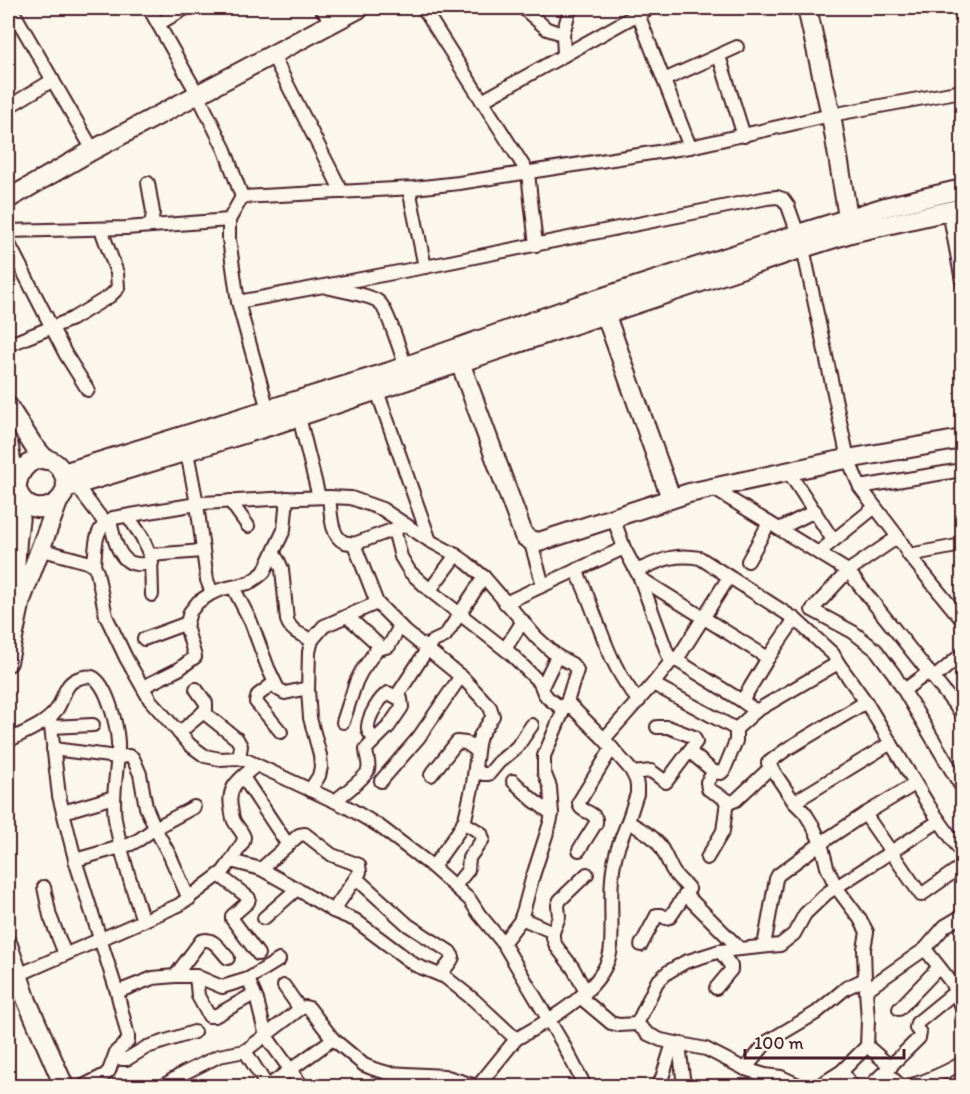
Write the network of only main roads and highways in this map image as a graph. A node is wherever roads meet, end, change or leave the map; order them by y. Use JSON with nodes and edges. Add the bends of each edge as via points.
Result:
{"nodes":[{"id":1,"x":360,"y":8,"type":"edge"},
{"id":2,"x":807,"y":8,"type":"edge"},
{"id":3,"x":327,"y":15,"type":"edge"},
{"id":4,"x":963,"y":189,"type":"edge"},
{"id":5,"x":8,"y":199,"type":"edge"},
{"id":6,"x":956,"y":210,"type":"edge"},
{"id":7,"x":849,"y":226,"type":"junction"},
{"id":8,"x":800,"y":241,"type":"junction"},
{"id":9,"x":605,"y":313,"type":"junction"},
{"id":10,"x":458,"y":357,"type":"junction"},
{"id":11,"x":8,"y":405,"type":"edge"},
{"id":12,"x":963,"y":439,"type":"edge"},
{"id":13,"x":8,"y":442,"type":"edge"},
{"id":14,"x":46,"y":460,"type":"junction"},
{"id":15,"x":66,"y":487,"type":"junction"},
{"id":16,"x":20,"y":492,"type":"junction"},
{"id":17,"x":671,"y":498,"type":"junction"},
{"id":18,"x":8,"y":604,"type":"edge"},
{"id":19,"x":8,"y":662,"type":"edge"},
{"id":20,"x":8,"y":945,"type":"edge"},
{"id":21,"x":13,"y":977,"type":"edge"},
{"id":22,"x":52,"y":1086,"type":"edge"},
{"id":23,"x":64,"y":1086,"type":"edge"}],
"edges":[{"from":1,"to":3,"type":"main road"},
{"from":2,"to":7,"type":"main road","via":[[831,115]]},
{"from":3,"to":5,"type":"main road","via":[[272,54]]},
{"from":4,"to":7,"type":"main road","via":[[885,207]]},
{"from":6,"to":7,"type":"main road"},
{"from":7,"to":8,"type":"main road"},
{"from":8,"to":9,"type":"main road"},
{"from":8,"to":10,"type":"main road","via":[[579,305]]},
{"from":9,"to":10,"type":"main road"},
{"from":9,"to":17,"type":"main road"},
{"from":10,"to":15,"type":"main road","via":[[377,391],[299,417]]},
{"from":10,"to":15,"type":"main road","via":[[406,367],[268,410]]},
{"from":10,"to":17,"type":"main road","via":[[524,536],[530,540],[539,542]]},
{"from":11,"to":14,"type":"main road"},
{"from":12,"to":17,"type":"main road","via":[[788,471]]},
{"from":13,"to":16,"type":"main road"},
{"from":14,"to":15,"type":"main road","via":[[54,463]]},
{"from":14,"to":16,"type":"main road","via":[[25,465]]},
{"from":15,"to":16,"type":"main road","via":[[51,507],[43,508],[28,505]]},
{"from":15,"to":19,"type":"main road","via":[[21,600]]},
{"from":16,"to":18,"type":"main road","via":[[15,571]]},
{"from":20,"to":21,"type":"main road"},
{"from":21,"to":22,"type":"main road","via":[[39,1060]]},
{"from":21,"to":23,"type":"main road"}]}
